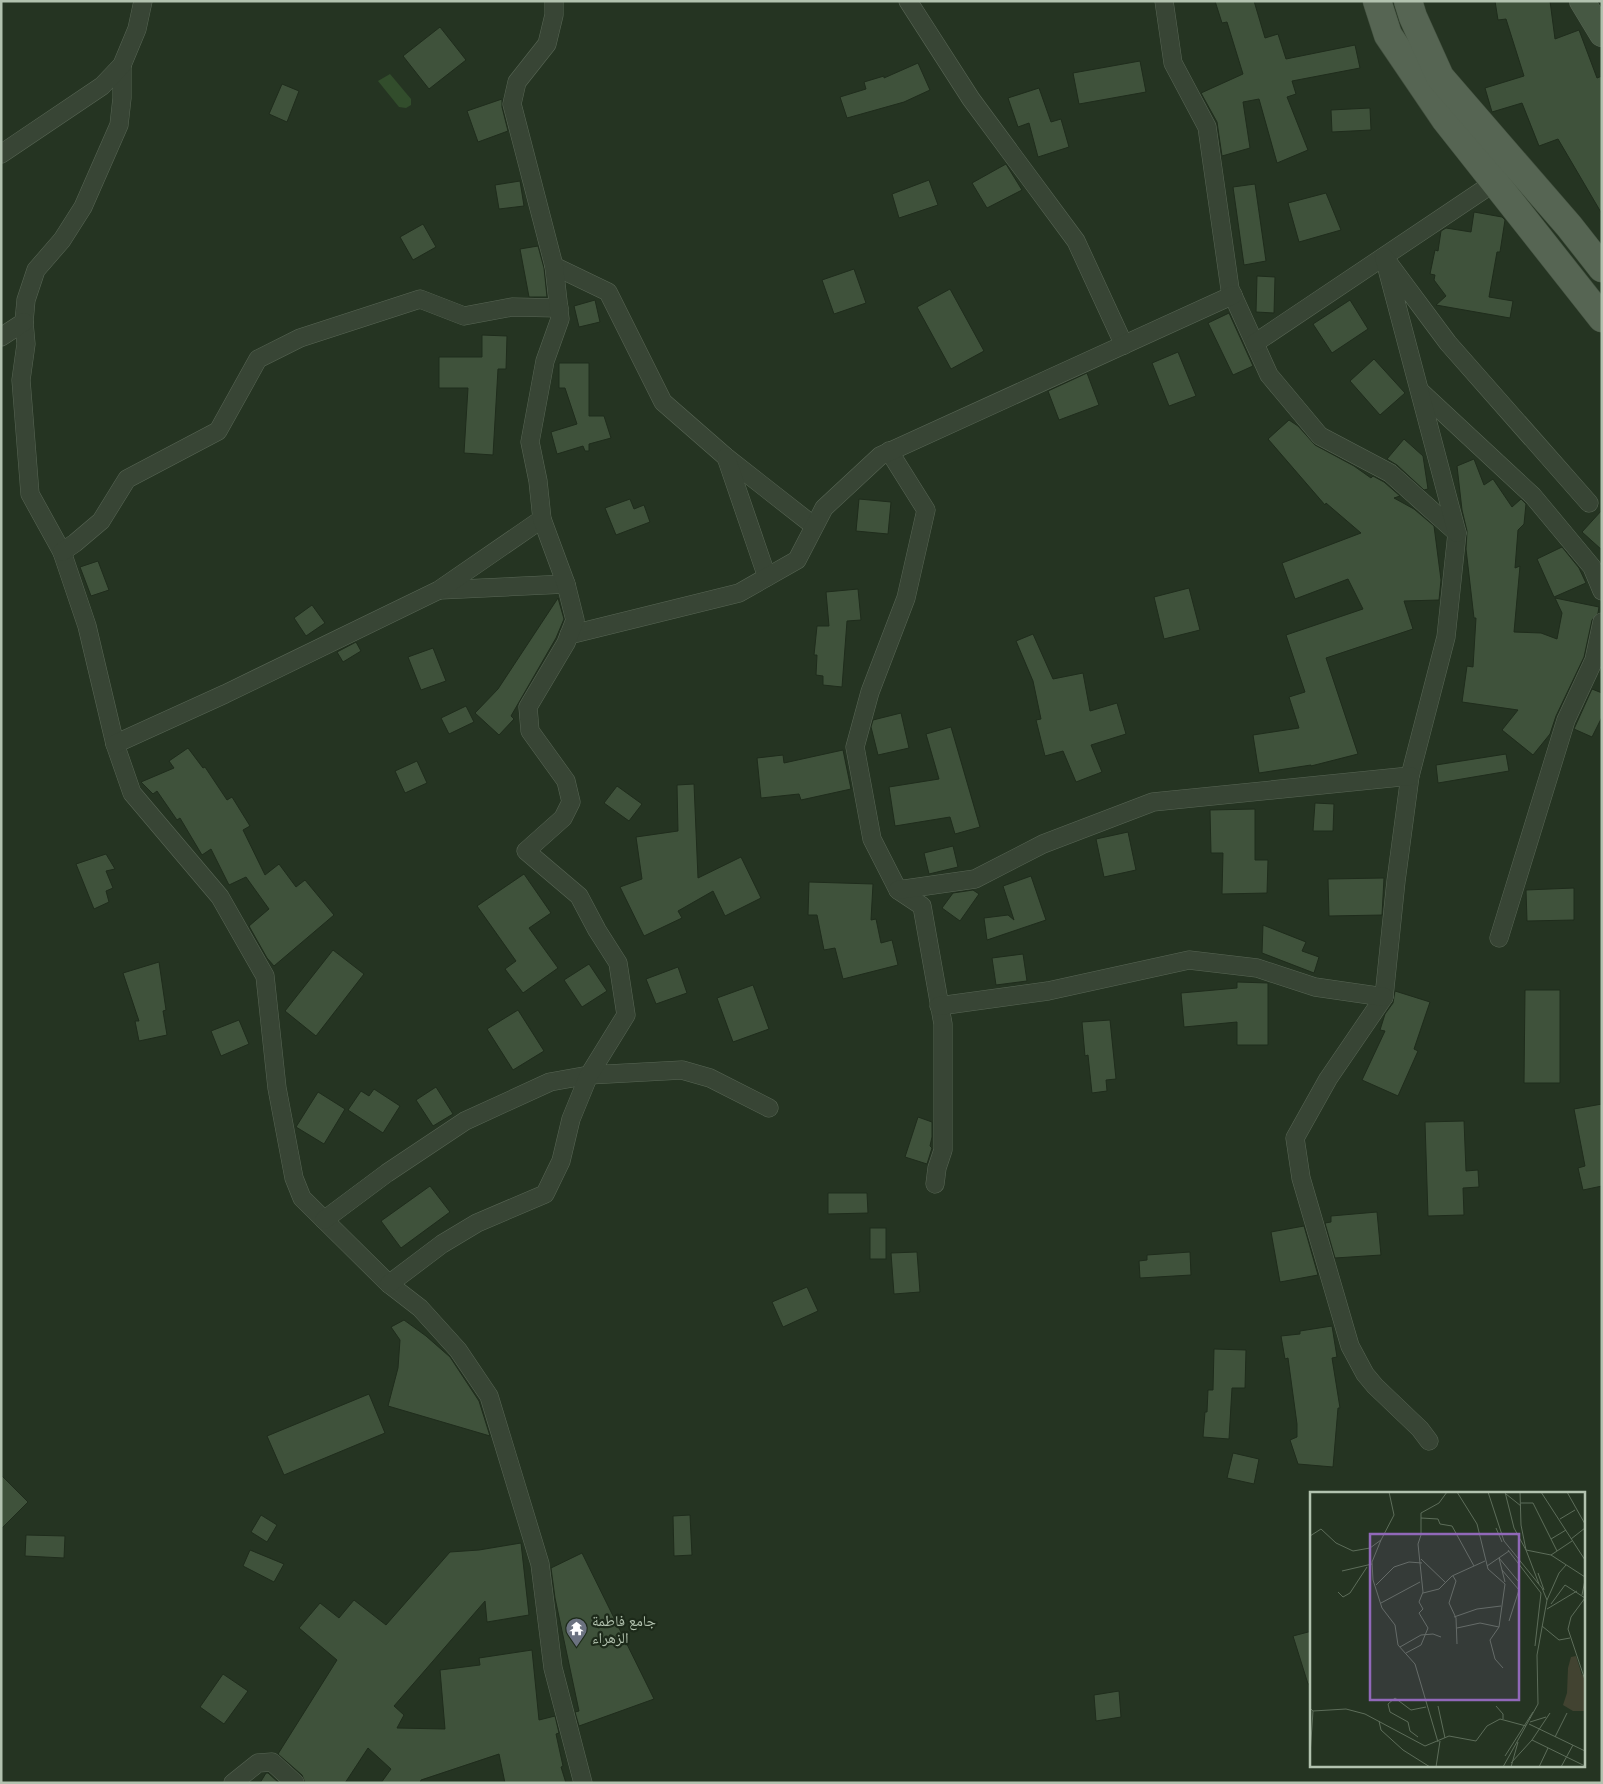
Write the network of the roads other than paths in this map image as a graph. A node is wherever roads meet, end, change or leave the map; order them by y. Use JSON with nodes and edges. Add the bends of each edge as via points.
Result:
{"nodes":[{"id":1,"x":143,"y":1,"type":"edge"},
{"id":2,"x":554,"y":1,"type":"edge"},
{"id":3,"x":908,"y":1,"type":"edge"},
{"id":4,"x":1164,"y":1,"type":"edge"},
{"id":5,"x":1377,"y":1,"type":"edge"},
{"id":6,"x":1408,"y":1,"type":"edge"},
{"id":7,"x":1582,"y":1,"type":"edge"},
{"id":8,"x":1602,"y":34,"type":"edge"},
{"id":9,"x":122,"y":65,"type":"junction"},
{"id":10,"x":1,"y":154,"type":"edge"},
{"id":11,"x":1495,"y":182,"type":"junction"},
{"id":12,"x":1384,"y":257,"type":"junction"},
{"id":13,"x":554,"y":266,"type":"junction"},
{"id":14,"x":1602,"y":268,"type":"edge"},
{"id":15,"x":1233,"y":295,"type":"junction"},
{"id":16,"x":559,"y":308,"type":"junction"},
{"id":17,"x":1602,"y":318,"type":"edge"},
{"id":18,"x":24,"y":322,"type":"junction"},
{"id":19,"x":1,"y":337,"type":"edge"},
{"id":20,"x":1255,"y":343,"type":"junction"},
{"id":21,"x":1124,"y":345,"type":"junction"},
{"id":22,"x":1420,"y":391,"type":"junction"},
{"id":23,"x":889,"y":451,"type":"junction"},
{"id":24,"x":726,"y":457,"type":"junction"},
{"id":25,"x":1589,"y":503,"type":"dead end"},
{"id":26,"x":542,"y":518,"type":"junction"},
{"id":27,"x":814,"y":526,"type":"junction"},
{"id":28,"x":1457,"y":533,"type":"junction"},
{"id":29,"x":62,"y":552,"type":"junction"},
{"id":30,"x":767,"y":577,"type":"junction"},
{"id":31,"x":566,"y":584,"type":"junction"},
{"id":32,"x":439,"y":590,"type":"junction"},
{"id":33,"x":1602,"y":591,"type":"edge"},
{"id":34,"x":1602,"y":622,"type":"edge"},
{"id":35,"x":569,"y":635,"type":"junction"},
{"id":36,"x":115,"y":744,"type":"junction"},
{"id":37,"x":1410,"y":776,"type":"junction"},
{"id":38,"x":898,"y":890,"type":"junction"},
{"id":39,"x":1499,"y":938,"type":"dead end"},
{"id":40,"x":1384,"y":997,"type":"junction"},
{"id":41,"x":939,"y":1006,"type":"junction"},
{"id":42,"x":589,"y":1075,"type":"junction"},
{"id":43,"x":769,"y":1108,"type":"dead end"},
{"id":44,"x":935,"y":1184,"type":"dead end"},
{"id":45,"x":324,"y":1220,"type":"junction"},
{"id":46,"x":389,"y":1284,"type":"junction"},
{"id":47,"x":1429,"y":1441,"type":"dead end"},
{"id":48,"x":233,"y":1783,"type":"edge"},
{"id":49,"x":295,"y":1783,"type":"edge"},
{"id":50,"x":583,"y":1783,"type":"edge"}],
"edges":[{"from":1,"to":9,"type":"street","via":[[137,29]]},
{"from":2,"to":13,"type":"street","via":[[547,44],[517,82],[512,104]]},
{"from":3,"to":21,"type":"street","via":[[972,99],[1076,241]]},
{"from":4,"to":15,"type":"street","via":[[1173,64],[1207,127]]},
{"from":5,"to":11,"type":"main road","via":[[1388,35],[1445,119]]},
{"from":6,"to":14,"type":"main road","via":[[1440,77]]},
{"from":7,"to":8,"type":"main road"},
{"from":9,"to":10,"type":"street","via":[[102,86]]},
{"from":9,"to":18,"type":"street","via":[[119,126],[83,206],[62,240],[36,270],[26,300]]},
{"from":11,"to":12,"type":"street"},
{"from":11,"to":17,"type":"main road"},
{"from":12,"to":20,"type":"street"},
{"from":12,"to":22,"type":"street"},
{"from":12,"to":25,"type":"street","via":[[1448,343]]},
{"from":13,"to":16,"type":"street"},
{"from":13,"to":24,"type":"street","via":[[608,292],[663,402]]},
{"from":15,"to":20,"type":"street"},
{"from":15,"to":21,"type":"street"},
{"from":16,"to":26,"type":"street","via":[[560,319],[545,361],[530,442]]},
{"from":16,"to":29,"type":"street","via":[[512,307],[464,316],[420,299],[300,338],[258,359],[218,431],[127,479],[101,522]]},
{"from":18,"to":19,"type":"street"},
{"from":18,"to":29,"type":"street","via":[[26,344],[21,380],[30,494]]},
{"from":20,"to":28,"type":"street","via":[[1269,375],[1320,436],[1390,473]]},
{"from":21,"to":23,"type":"street"},
{"from":22,"to":28,"type":"street"},
{"from":22,"to":33,"type":"street","via":[[1533,496],[1592,567]]},
{"from":23,"to":27,"type":"street","via":[[824,508]]},
{"from":23,"to":38,"type":"street","via":[[926,510],[906,598],[870,692],[855,746],[872,839]]},
{"from":24,"to":27,"type":"street"},
{"from":24,"to":30,"type":"street"},
{"from":26,"to":31,"type":"street"},
{"from":26,"to":32,"type":"street"},
{"from":27,"to":30,"type":"street","via":[[797,560]]},
{"from":28,"to":37,"type":"street","via":[[1446,637]]},
{"from":29,"to":36,"type":"street","via":[[87,626]]},
{"from":30,"to":35,"type":"street","via":[[739,593]]},
{"from":31,"to":32,"type":"street"},
{"from":31,"to":35,"type":"street","via":[[575,620]]},
{"from":32,"to":36,"type":"street"},
{"from":34,"to":39,"type":"street","via":[[1594,660],[1566,720]]},
{"from":35,"to":42,"type":"street","via":[[528,706],[530,731],[566,781],[571,802],[563,818],[526,851],[579,896],[618,963],[626,1015]]},
{"from":36,"to":45,"type":"street","via":[[132,793],[220,897],[265,976],[277,1088],[294,1178],[302,1198]]},
{"from":37,"to":38,"type":"street","via":[[1153,802],[1043,844],[975,879]]},
{"from":37,"to":40,"type":"street"},
{"from":38,"to":41,"type":"street","via":[[922,906]]},
{"from":40,"to":41,"type":"street","via":[[1315,987],[1257,968],[1189,960],[1048,991]]},
{"from":40,"to":47,"type":"street","via":[[1328,1079],[1295,1138],[1301,1178],[1350,1346],[1365,1374]]},
{"from":41,"to":44,"type":"street","via":[[943,1024],[943,1150]]},
{"from":42,"to":43,"type":"street","via":[[682,1070],[710,1078]]},
{"from":42,"to":45,"type":"street","via":[[550,1082],[465,1121]]},
{"from":42,"to":46,"type":"street","via":[[571,1119],[561,1161],[545,1194],[477,1223],[442,1244]]},
{"from":45,"to":46,"type":"street"},
{"from":46,"to":50,"type":"street","via":[[420,1308],[458,1350],[489,1396],[540,1564],[553,1668]]},
{"from":48,"to":49,"type":"street","via":[[258,1763],[272,1762]]}]}
